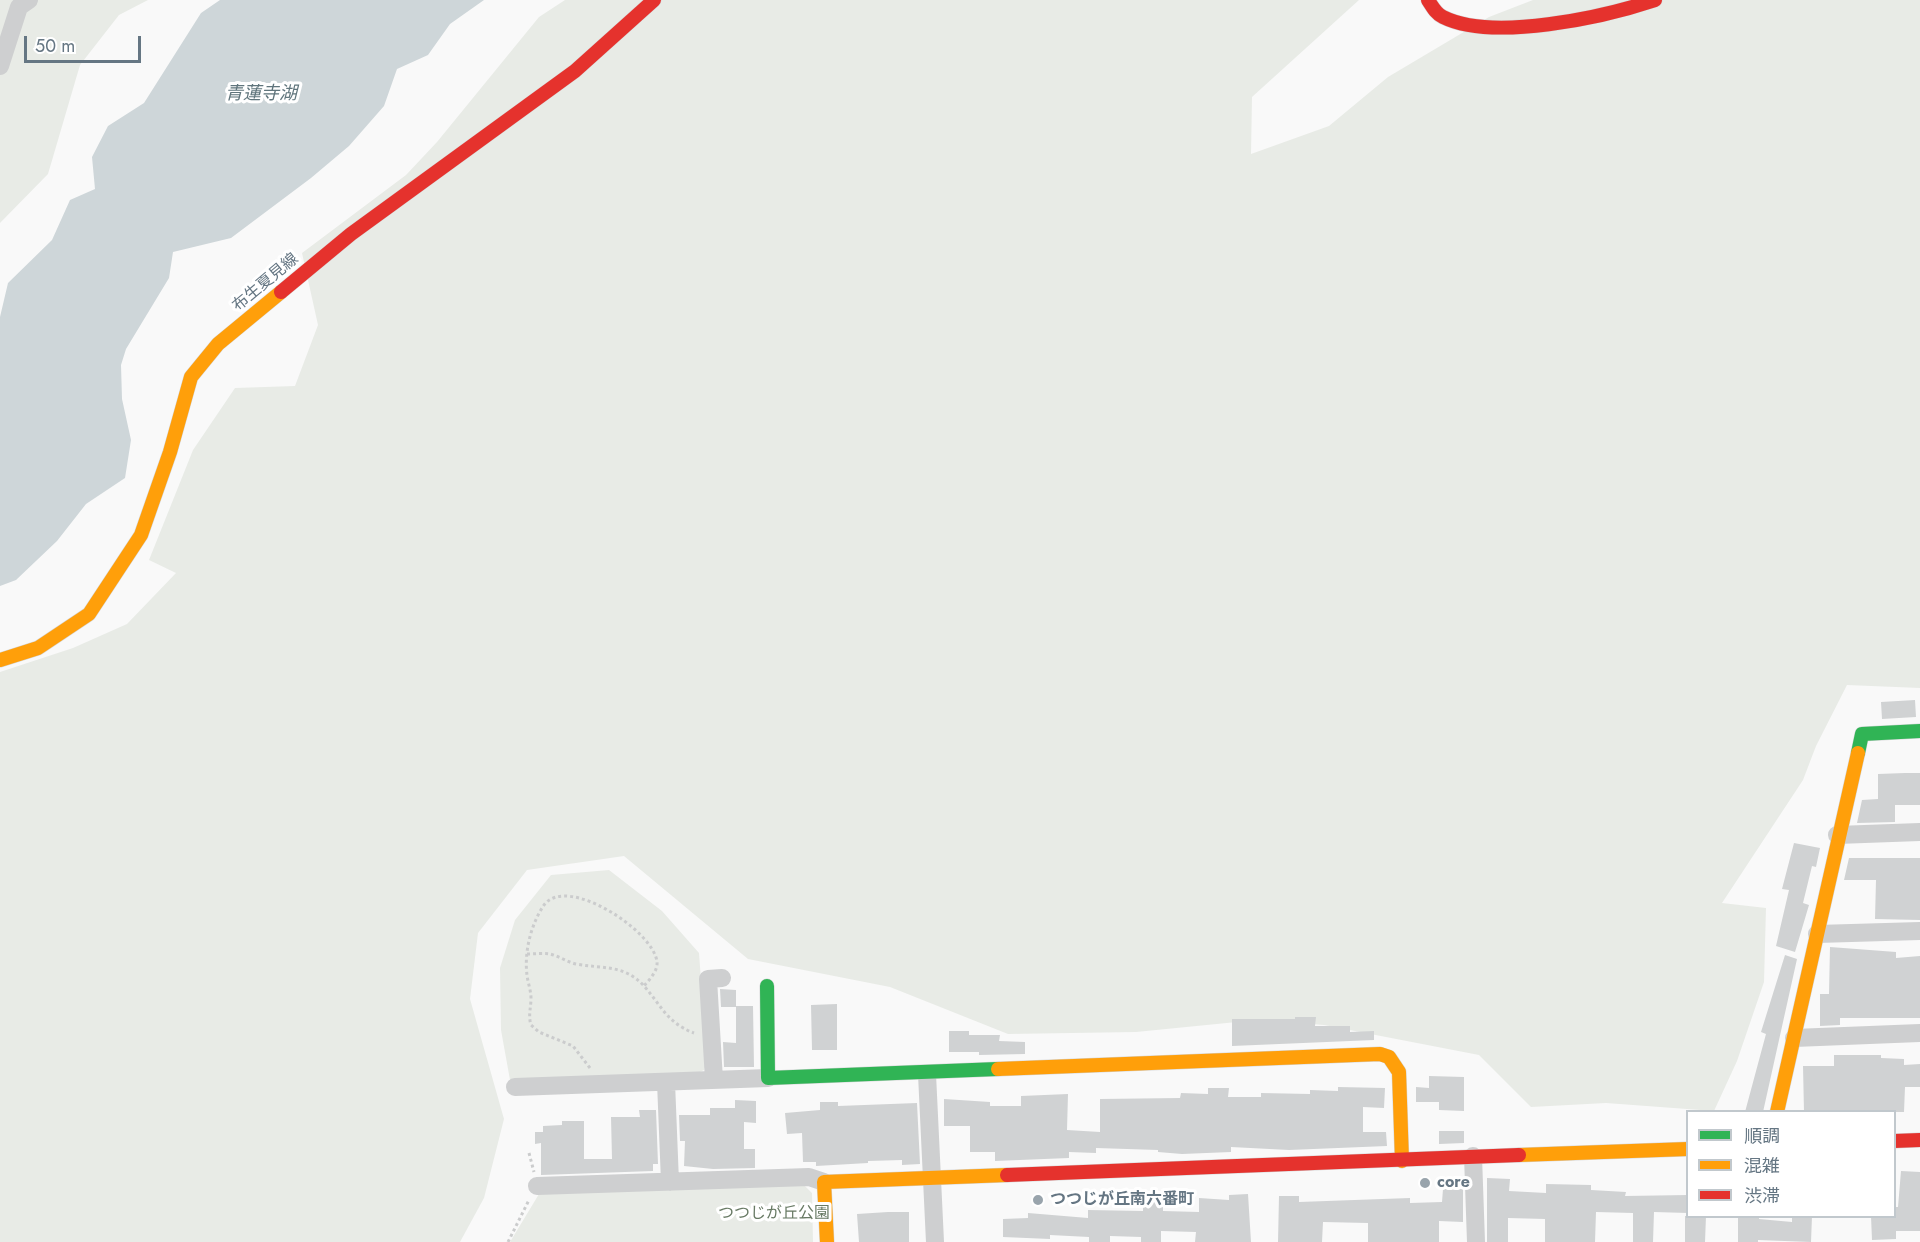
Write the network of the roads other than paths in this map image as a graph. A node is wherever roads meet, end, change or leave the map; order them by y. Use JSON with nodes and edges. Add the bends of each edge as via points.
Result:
{"nodes":[{"id":1,"x":29,"y":0,"type":"edge"},
{"id":2,"x":654,"y":0,"type":"edge"},
{"id":3,"x":1428,"y":0,"type":"edge"},
{"id":4,"x":1655,"y":0,"type":"edge"},
{"id":5,"x":0,"y":66,"type":"edge"},
{"id":6,"x":0,"y":660,"type":"edge"},
{"id":7,"x":1920,"y":731,"type":"edge"},
{"id":8,"x":1920,"y":832,"type":"edge"},
{"id":9,"x":1837,"y":835,"type":"junction"},
{"id":10,"x":1920,"y":931,"type":"edge"},
{"id":11,"x":1817,"y":934,"type":"junction"},
{"id":12,"x":722,"y":978,"type":"dead end"},
{"id":13,"x":767,"y":986,"type":"dead end"},
{"id":14,"x":1920,"y":1033,"type":"edge"},
{"id":15,"x":1794,"y":1038,"type":"junction"},
{"id":16,"x":927,"y":1074,"type":"junction"},
{"id":17,"x":768,"y":1078,"type":"junction"},
{"id":18,"x":714,"y":1080,"type":"junction"},
{"id":19,"x":666,"y":1082,"type":"junction"},
{"id":20,"x":515,"y":1087,"type":"dead end"},
{"id":21,"x":1777,"y":1110,"type":"edge"},
{"id":22,"x":1920,"y":1140,"type":"edge"},
{"id":23,"x":1896,"y":1142,"type":"edge"},
{"id":24,"x":1686,"y":1149,"type":"edge"},
{"id":25,"x":1473,"y":1156,"type":"junction"},
{"id":26,"x":1402,"y":1161,"type":"junction"},
{"id":27,"x":932,"y":1179,"type":"junction"},
{"id":28,"x":670,"y":1182,"type":"junction"},
{"id":29,"x":824,"y":1182,"type":"junction"},
{"id":30,"x":537,"y":1186,"type":"dead end"},
{"id":31,"x":826,"y":1242,"type":"edge"},
{"id":32,"x":935,"y":1242,"type":"edge"},
{"id":33,"x":1476,"y":1242,"type":"edge"}],
"edges":[{"from":1,"to":5,"type":"street","via":[[19,7]]},
{"from":2,"to":6,"type":"street","name":"布生夏見線","via":[[575,71],[351,234],[218,344],[191,377],[141,535],[89,614],[38,648]]},
{"from":3,"to":4,"type":"street","via":[[1442,17],[1474,26],[1601,17]]},
{"from":7,"to":9,"type":"street","via":[[1862,734]]},
{"from":8,"to":9,"type":"street"},
{"from":9,"to":11,"type":"street"},
{"from":10,"to":11,"type":"street"},
{"from":11,"to":15,"type":"street"},
{"from":12,"to":18,"type":"street","via":[[708,979]]},
{"from":13,"to":17,"type":"street"},
{"from":14,"to":15,"type":"street"},
{"from":15,"to":21,"type":"street"},
{"from":16,"to":17,"type":"street"},
{"from":16,"to":26,"type":"street","via":[[1380,1054],[1389,1057],[1399,1072]]},
{"from":16,"to":27,"type":"street"},
{"from":17,"to":18,"type":"street"},
{"from":18,"to":19,"type":"street"},
{"from":19,"to":20,"type":"street"},
{"from":19,"to":28,"type":"street"},
{"from":22,"to":23,"type":"street"},
{"from":24,"to":25,"type":"street"},
{"from":25,"to":26,"type":"street"},
{"from":25,"to":33,"type":"street"},
{"from":26,"to":27,"type":"street"},
{"from":27,"to":29,"type":"street"},
{"from":27,"to":32,"type":"street"},
{"from":28,"to":29,"type":"street","via":[[809,1177]]},
{"from":28,"to":30,"type":"street"},
{"from":29,"to":31,"type":"street"}]}
